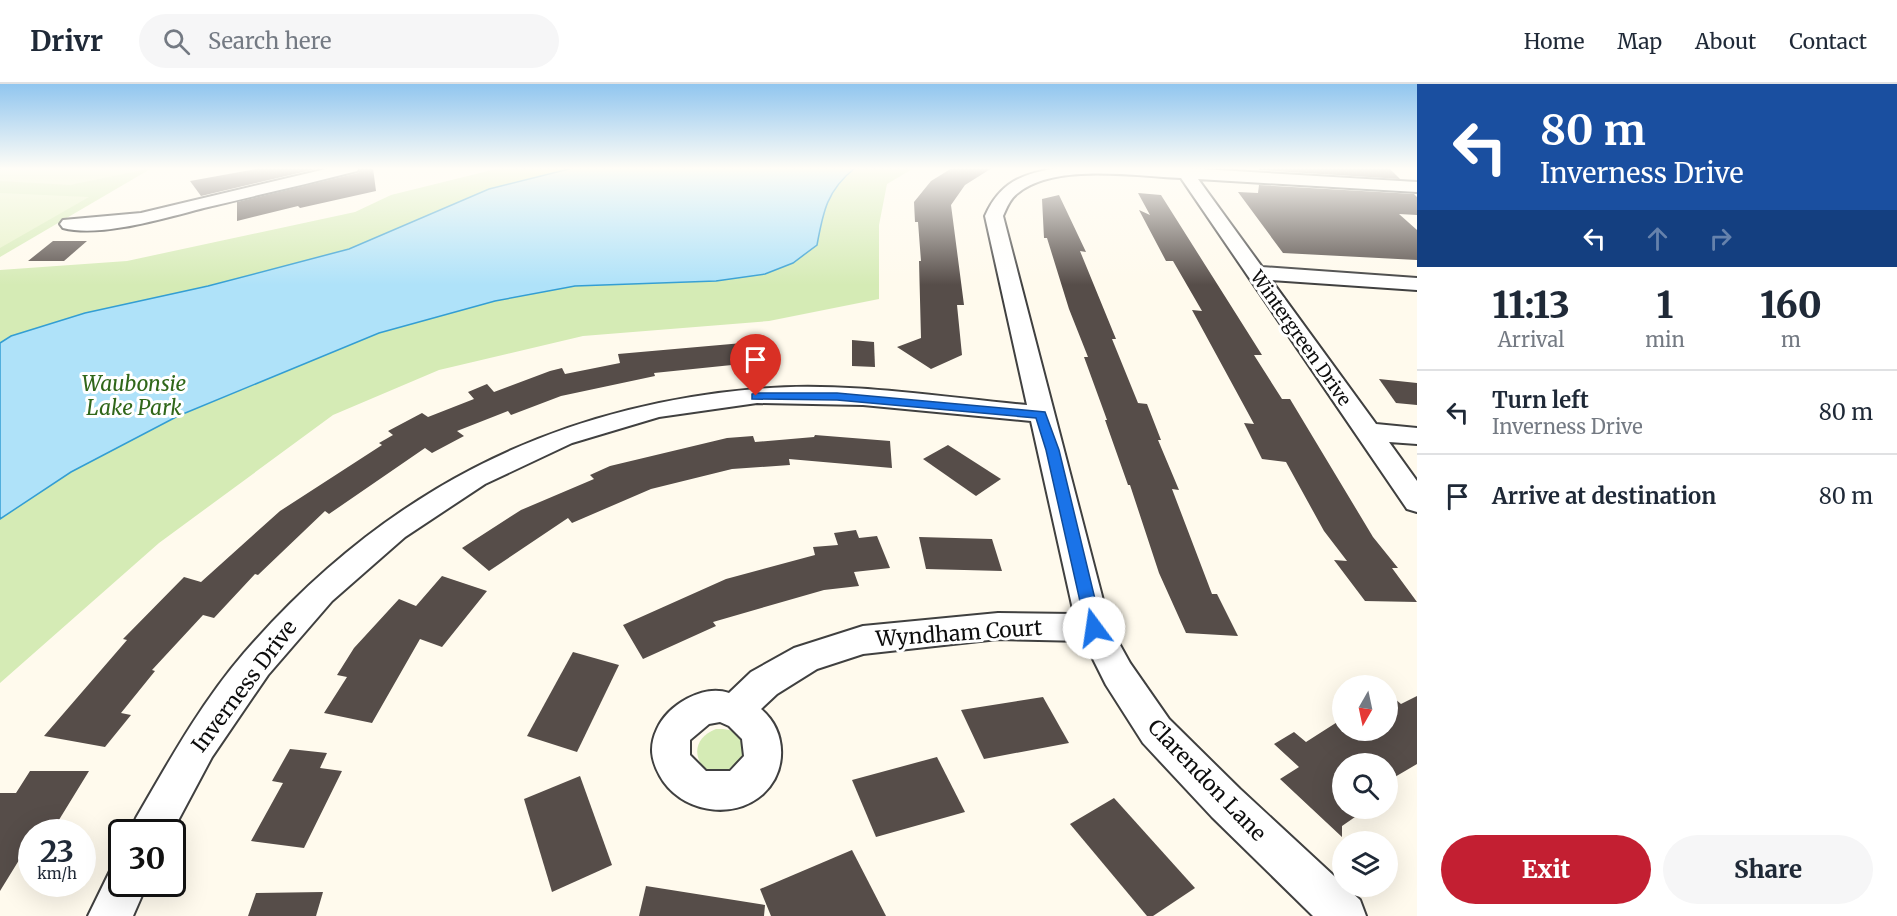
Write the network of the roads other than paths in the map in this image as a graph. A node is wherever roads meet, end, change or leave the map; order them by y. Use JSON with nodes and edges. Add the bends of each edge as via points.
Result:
{"nodes":[{"id":1,"x":187,"y":207,"type":"edge"},
{"id":2,"x":996,"y":207,"type":"edge"},
{"id":3,"x":1209,"y":207,"type":"edge"},
{"id":4,"x":69,"y":224,"type":"dead end"},
{"id":5,"x":1255,"y":273,"type":"junction"},
{"id":6,"x":1417,"y":284,"type":"edge"},
{"id":7,"x":1041,"y":414,"type":"junction"},
{"id":8,"x":1367,"y":432,"type":"junction"},
{"id":9,"x":1417,"y":436,"type":"edge"},
{"id":10,"x":1417,"y":502,"type":"edge"},
{"id":11,"x":1094,"y":628,"type":"junction"},
{"id":12,"x":735,"y":710,"type":"dead end"},
{"id":13,"x":156,"y":819,"type":"edge"},
{"id":14,"x":120,"y":897,"type":"edge"},
{"id":15,"x":110,"y":916,"type":"edge"},
{"id":16,"x":1344,"y":916,"type":"edge"}],
"edges":[{"from":1,"to":4,"type":"street","via":[[141,218]]},
{"from":2,"to":7,"type":"street","name":"Clarendon Lane","via":[[995,223]]},
{"from":3,"to":5,"type":"street","name":"Wintergreen Drive"},
{"from":5,"to":6,"type":"street"},
{"from":5,"to":8,"type":"street","name":"Wintergreen Drive"},
{"from":7,"to":11,"type":"street","name":"Clarendon Lane"},
{"from":7,"to":13,"type":"street","name":"Inverness Drive","via":[[837,396],[756,396],[663,408],[539,445],[412,516],[322,589],[263,654],[214,718]]},
{"from":8,"to":9,"type":"street"},
{"from":8,"to":10,"type":"street","name":"Wintergreen Drive"},
{"from":11,"to":12,"type":"street","name":"Wyndham Court","via":[[998,626],[863,640],[806,658],[764,683]]},
{"from":11,"to":16,"type":"street","name":"Clarendon Lane","via":[[1118,674],[1156,731]]},
{"from":14,"to":15,"type":"street"}]}
